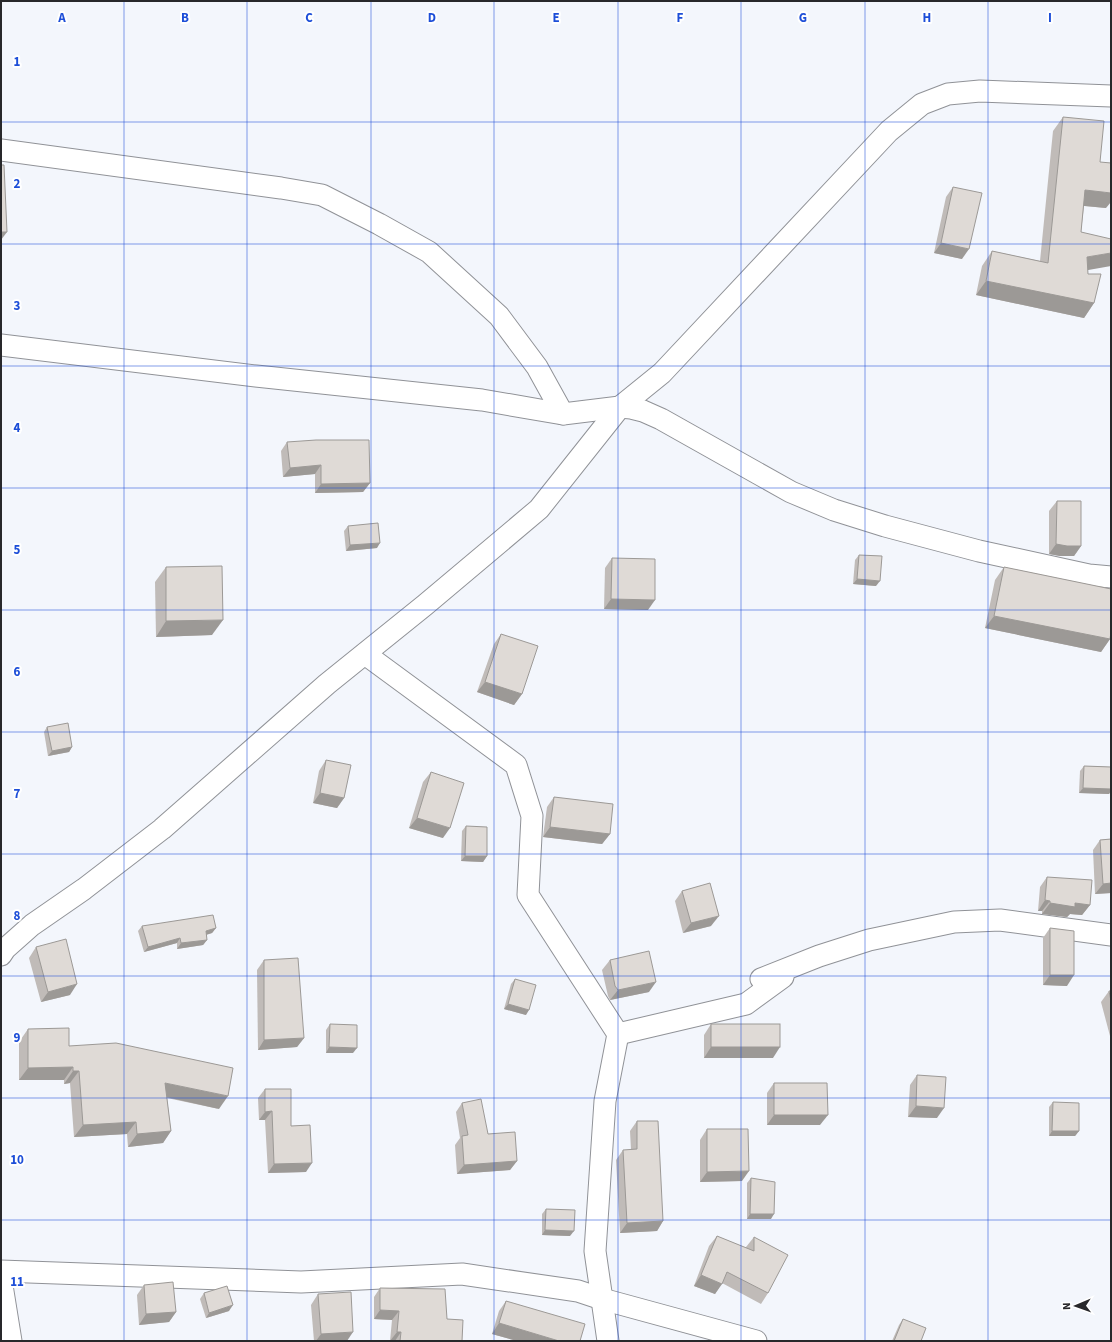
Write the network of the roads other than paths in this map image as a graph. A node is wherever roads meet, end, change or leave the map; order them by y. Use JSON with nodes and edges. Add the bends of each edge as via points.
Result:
{"nodes":[{"id":1,"x":1111,"y":96,"type":"edge"},
{"id":2,"x":1,"y":150,"type":"edge"},
{"id":3,"x":1,"y":345,"type":"edge"},
{"id":4,"x":620,"y":407,"type":"junction"},
{"id":5,"x":563,"y":414,"type":"junction"},
{"id":6,"x":1111,"y":577,"type":"edge"},
{"id":7,"x":366,"y":654,"type":"junction"},
{"id":8,"x":1111,"y":935,"type":"edge"},
{"id":9,"x":1,"y":955,"type":"edge"},
{"id":10,"x":803,"y":963,"type":"junction"},
{"id":11,"x":761,"y":979,"type":"dead end"},
{"id":12,"x":618,"y":1034,"type":"junction"},
{"id":13,"x":1,"y":1272,"type":"edge"},
{"id":14,"x":1,"y":1279,"type":"edge"},
{"id":15,"x":602,"y":1299,"type":"junction"},
{"id":16,"x":11,"y":1341,"type":"edge"},
{"id":17,"x":608,"y":1341,"type":"edge"},
{"id":18,"x":756,"y":1341,"type":"edge"}],
"edges":[{"from":1,"to":4,"type":"street","via":[[980,91],[948,94],[922,104],[888,132],[662,373]]},
{"from":2,"to":5,"type":"street","via":[[322,195],[429,252],[499,316],[537,367]]},
{"from":3,"to":5,"type":"street","via":[[482,400]]},
{"from":4,"to":5,"type":"street"},
{"from":4,"to":6,"type":"street","via":[[637,409],[649,414],[791,492],[834,510],[979,551],[1082,574]]},
{"from":4,"to":7,"type":"street","via":[[539,509]]},
{"from":7,"to":9,"type":"street","via":[[327,684],[162,829],[32,926],[5,948]]},
{"from":7,"to":12,"type":"street","via":[[516,765],[532,816],[528,895]]},
{"from":8,"to":10,"type":"street","via":[[1000,920],[954,922],[869,940]]},
{"from":10,"to":11,"type":"street"},
{"from":10,"to":12,"type":"street","via":[[746,1004]]},
{"from":12,"to":15,"type":"street","via":[[605,1101],[596,1252]]},
{"from":13,"to":15,"type":"street","via":[[301,1282],[462,1274],[578,1291]]},
{"from":14,"to":16,"type":"street"},
{"from":15,"to":17,"type":"street"},
{"from":15,"to":18,"type":"street"}]}
